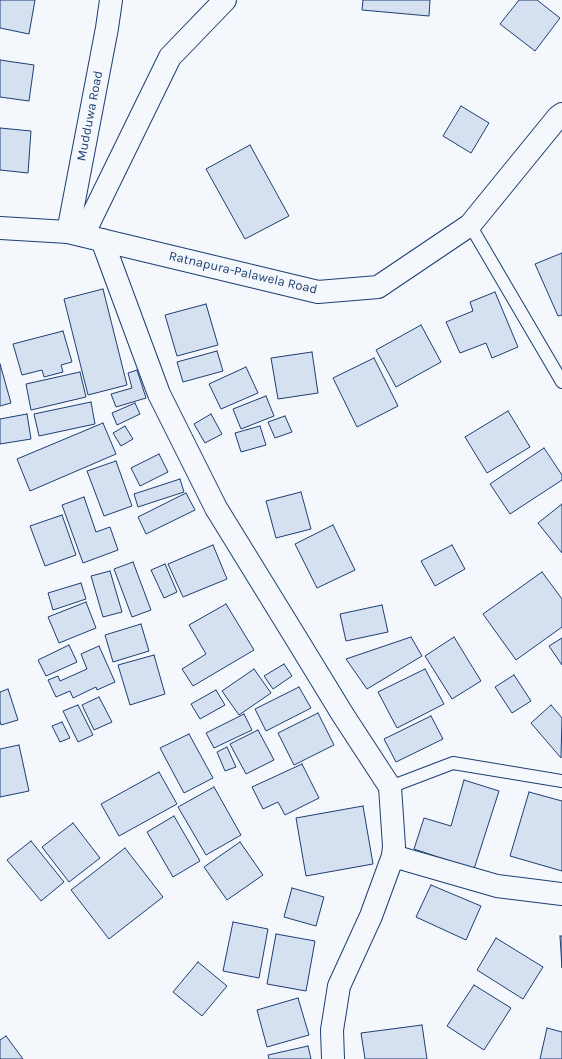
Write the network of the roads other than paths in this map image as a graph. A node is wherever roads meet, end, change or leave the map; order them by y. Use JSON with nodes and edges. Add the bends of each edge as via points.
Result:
{"nodes":[{"id":1,"x":111,"y":0,"type":"edge"},
{"id":2,"x":225,"y":0,"type":"edge"},
{"id":3,"x":562,"y":114,"type":"edge"},
{"id":4,"x":470,"y":224,"type":"junction"},
{"id":5,"x":0,"y":228,"type":"edge"},
{"id":6,"x":84,"y":236,"type":"junction"},
{"id":7,"x":562,"y":382,"type":"edge"},
{"id":8,"x":562,"y":781,"type":"edge"},
{"id":9,"x":390,"y":787,"type":"junction"},
{"id":10,"x":393,"y":856,"type":"junction"},
{"id":11,"x":562,"y":894,"type":"edge"},
{"id":12,"x":334,"y":1059,"type":"edge"}],
"edges":[{"from":1,"to":6,"type":"street","name":"Mudduwa Road"},
{"from":2,"to":6,"type":"street","via":[[170,58]]},
{"from":3,"to":4,"type":"street","name":"Ratnapura-Palawela Road"},
{"from":4,"to":6,"type":"street","name":"Ratnapura-Palawela Road","via":[[378,287],[318,292]]},
{"from":4,"to":7,"type":"lane"},
{"from":5,"to":6,"type":"street","name":"Ratnapura-Palawela Road"},
{"from":6,"to":9,"type":"street","via":[[216,508]]},
{"from":8,"to":9,"type":"lane","via":[[453,763]]},
{"from":9,"to":10,"type":"street"},
{"from":10,"to":11,"type":"street","via":[[497,886]]},
{"from":10,"to":12,"type":"street","via":[[371,916],[339,986],[332,1030]]}]}
